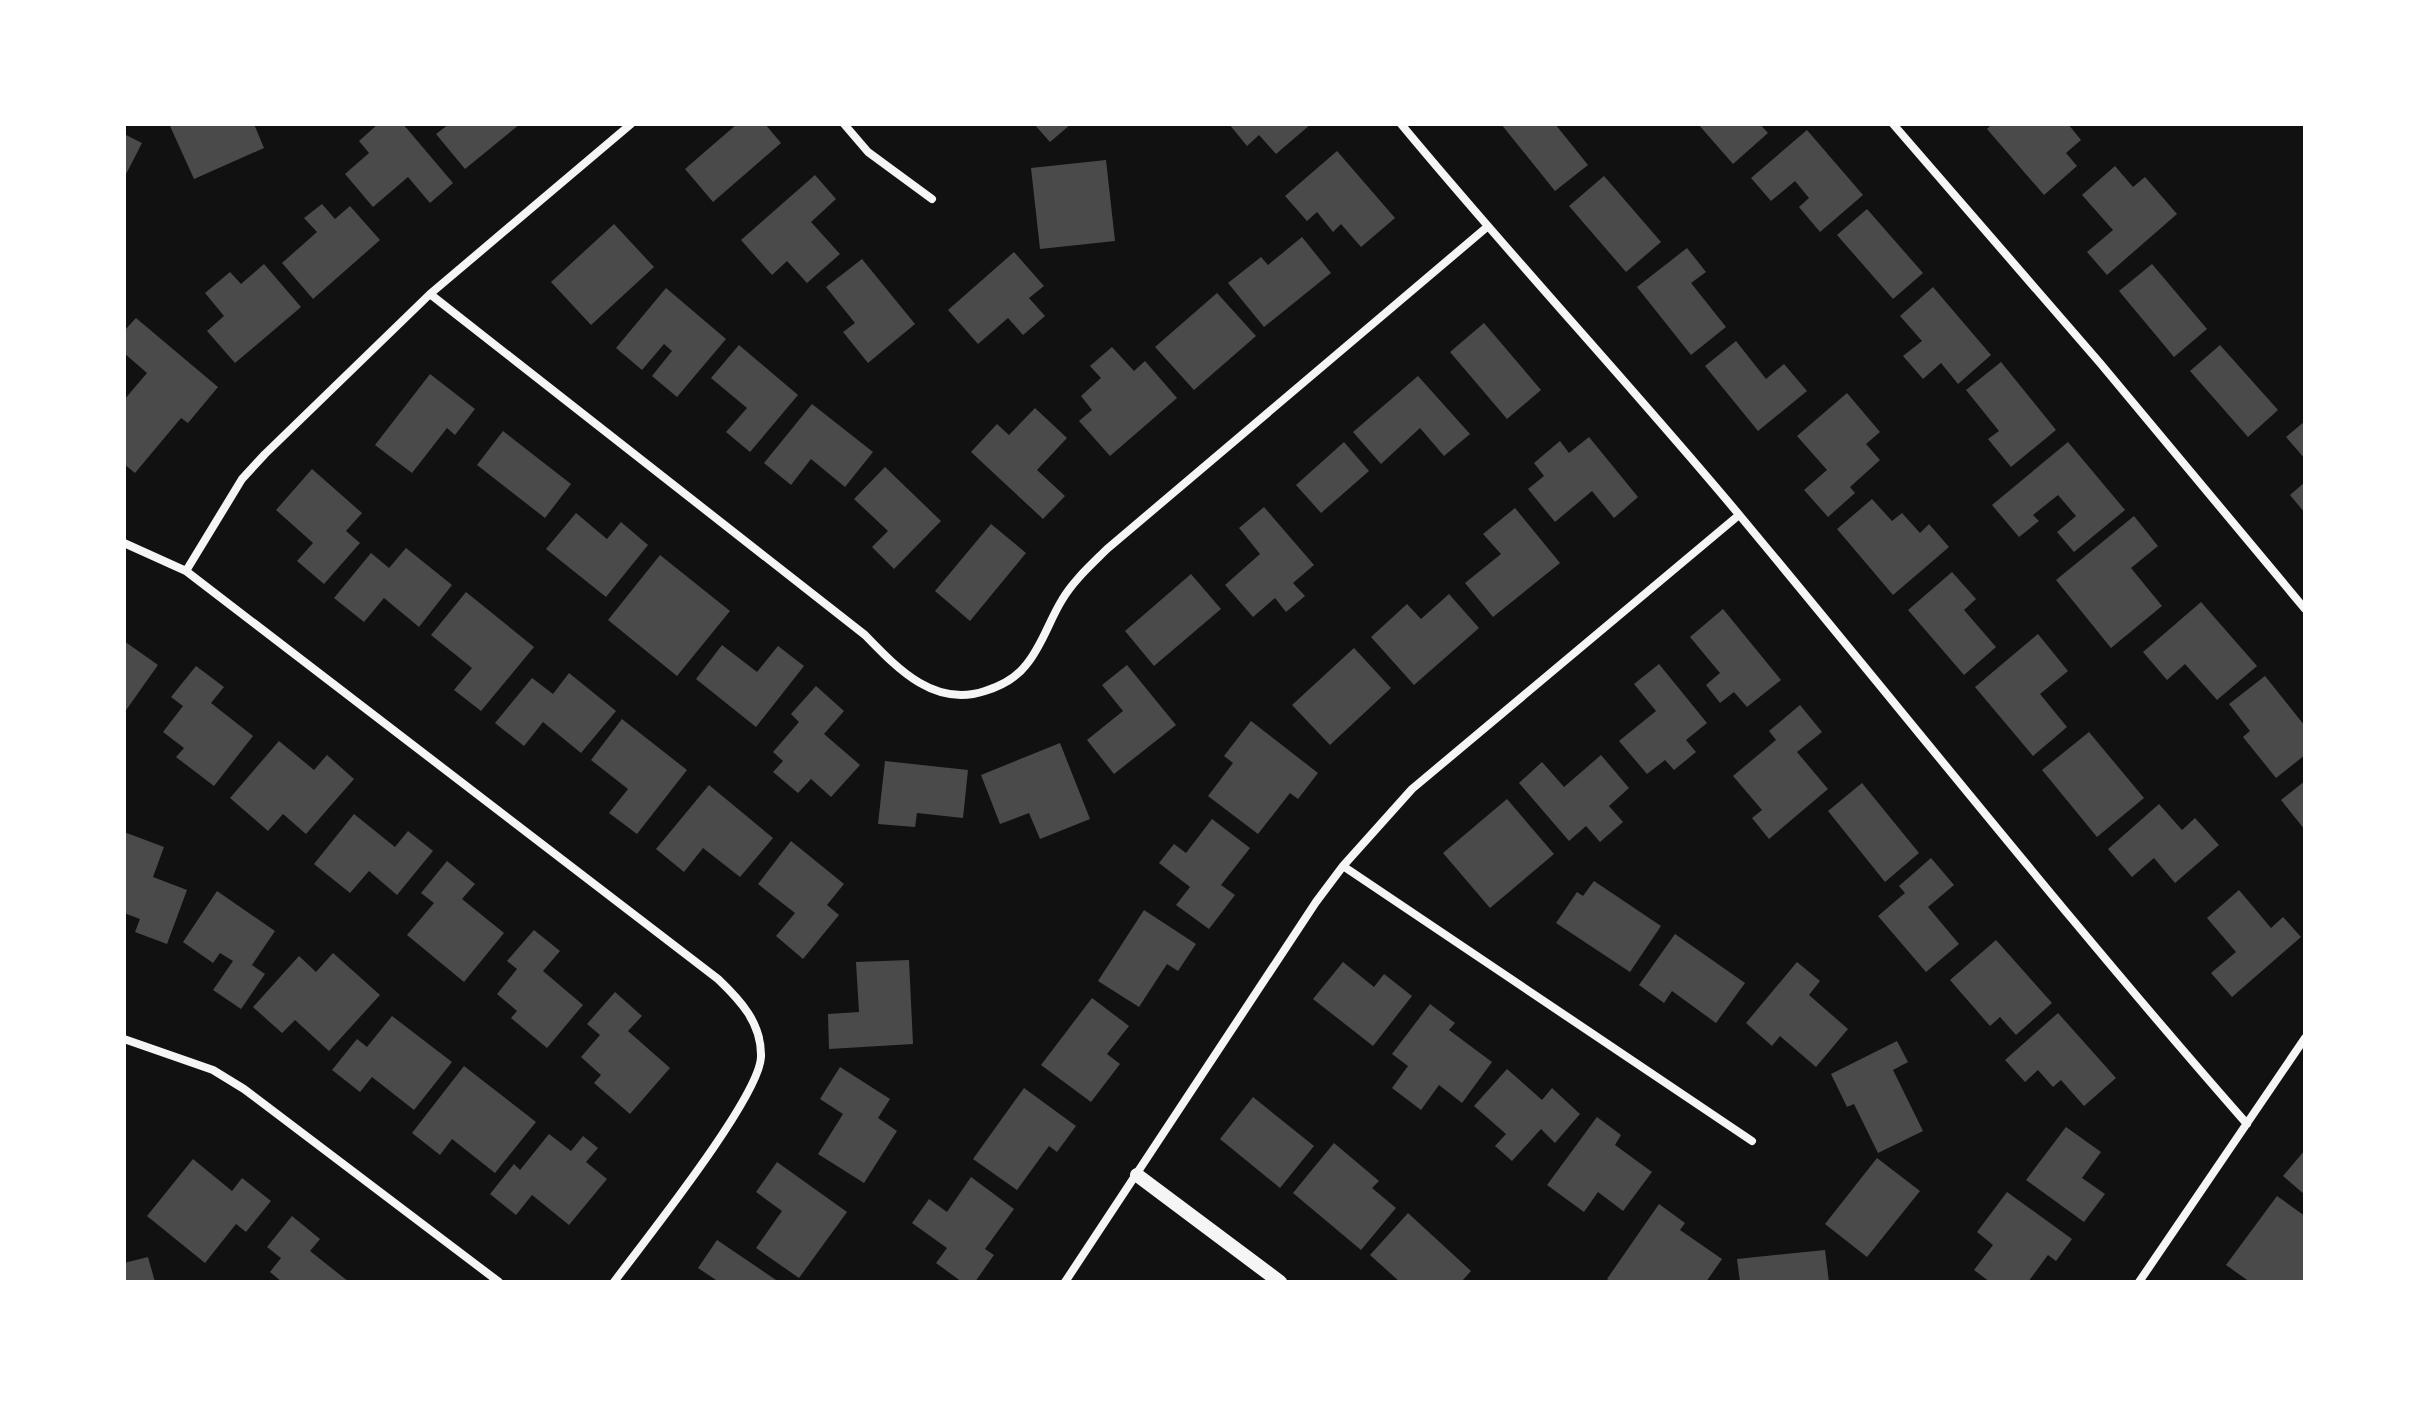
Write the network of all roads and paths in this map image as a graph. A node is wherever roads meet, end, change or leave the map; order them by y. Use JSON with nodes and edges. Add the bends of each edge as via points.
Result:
{"nodes":[{"id":1,"x":631,"y":124,"type":"edge"},
{"id":2,"x":844,"y":124,"type":"edge"},
{"id":3,"x":1401,"y":124,"type":"edge"},
{"id":4,"x":1893,"y":124,"type":"edge"},
{"id":5,"x":932,"y":199,"type":"dead end"},
{"id":6,"x":1487,"y":227,"type":"junction"},
{"id":7,"x":430,"y":294,"type":"junction"},
{"id":8,"x":1739,"y":515,"type":"junction"},
{"id":9,"x":124,"y":543,"type":"edge"},
{"id":10,"x":186,"y":571,"type":"junction"},
{"id":11,"x":2305,"y":609,"type":"edge"},
{"id":12,"x":1343,"y":866,"type":"junction"},
{"id":13,"x":2305,"y":1038,"type":"edge"},
{"id":14,"x":124,"y":1039,"type":"edge"},
{"id":15,"x":2247,"y":1124,"type":"junction"},
{"id":16,"x":1752,"y":1141,"type":"dead end"},
{"id":17,"x":1137,"y":1175,"type":"junction"},
{"id":18,"x":499,"y":1282,"type":"edge"},
{"id":19,"x":614,"y":1282,"type":"edge"},
{"id":20,"x":1065,"y":1282,"type":"edge"},
{"id":21,"x":1280,"y":1282,"type":"edge"},
{"id":22,"x":2139,"y":1282,"type":"edge"}],
"edges":[{"from":1,"to":7,"type":"street"},
{"from":2,"to":5,"type":"street","via":[[868,152]]},
{"from":3,"to":6,"type":"street"},
{"from":4,"to":11,"type":"street"},
{"from":6,"to":7,"type":"street","via":[[1107,549],[1062,598],[1017,675],[993,688],[962,695],[931,690],[912,680],[865,635]]},
{"from":6,"to":8,"type":"street"},
{"from":7,"to":10,"type":"street","via":[[242,479]]},
{"from":8,"to":12,"type":"street","via":[[1412,789]]},
{"from":8,"to":15,"type":"street","via":[[2123,983]]},
{"from":9,"to":10,"type":"street"},
{"from":10,"to":19,"type":"street","via":[[737,998],[758,1033],[761,1056],[750,1094]]},
{"from":12,"to":16,"type":"street"},
{"from":12,"to":17,"type":"street"},
{"from":13,"to":15,"type":"street"},
{"from":14,"to":18,"type":"street","via":[[185,1058],[244,1089]]},
{"from":15,"to":22,"type":"street"},
{"from":17,"to":20,"type":"street"},
{"from":17,"to":21,"type":"street"}]}
